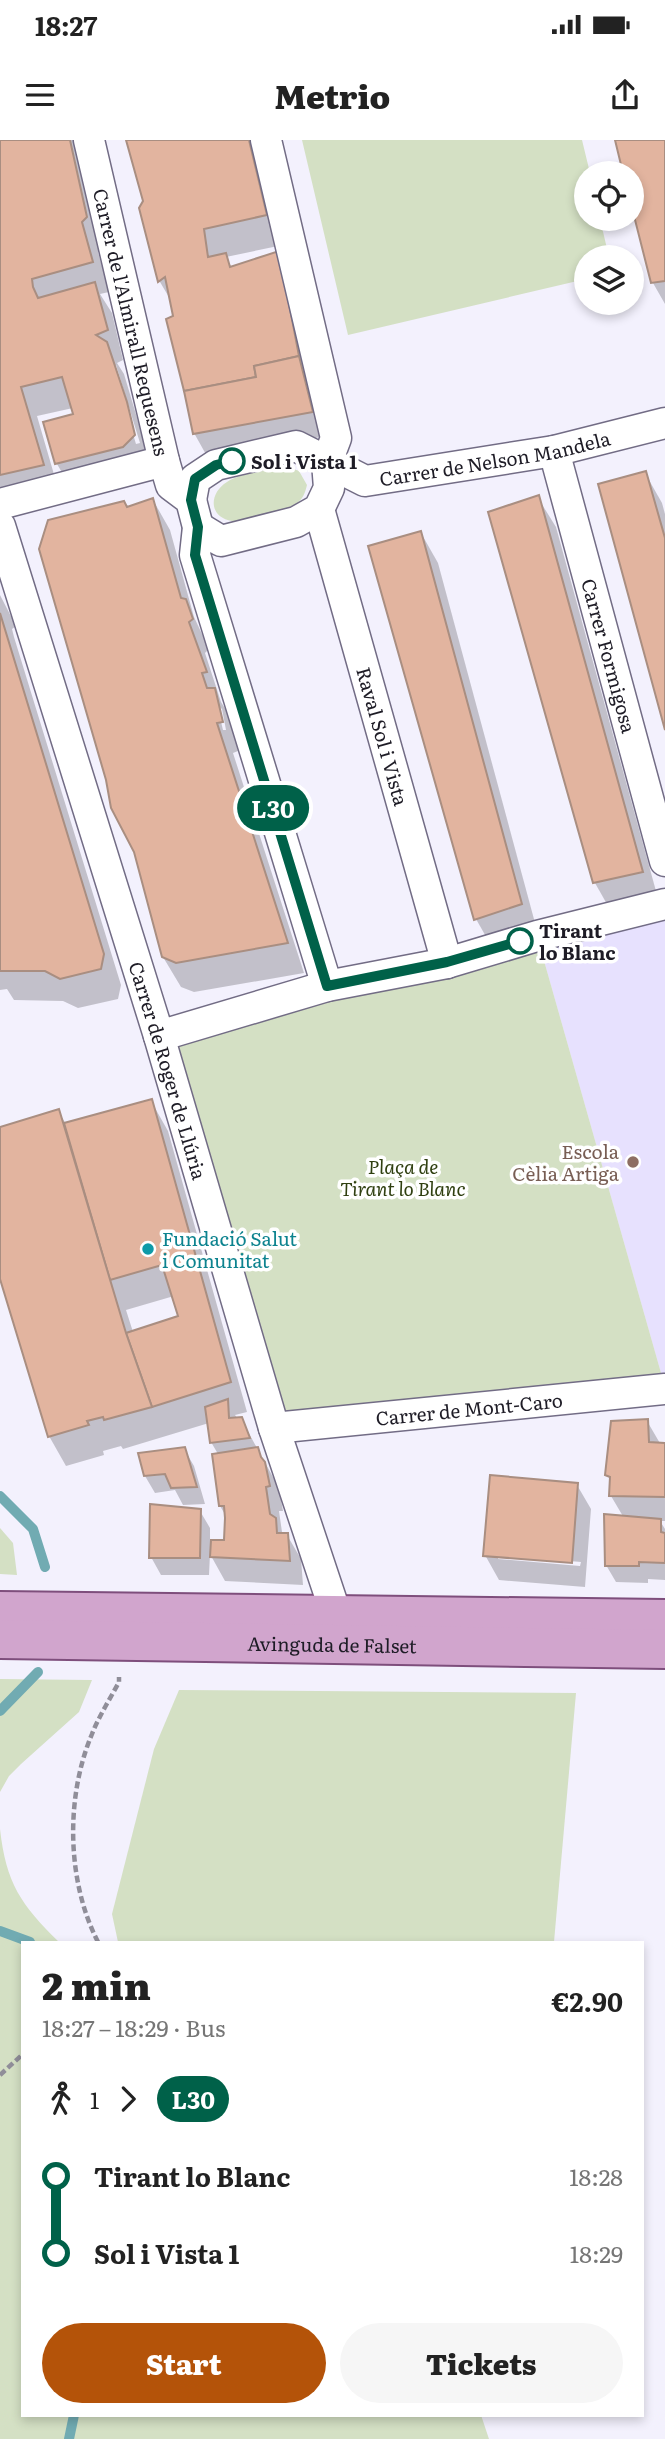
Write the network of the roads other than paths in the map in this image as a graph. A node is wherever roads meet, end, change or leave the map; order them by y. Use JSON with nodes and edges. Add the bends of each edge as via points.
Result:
{"nodes":[{"id":1,"x":89,"y":140,"type":"edge"},
{"id":2,"x":266,"y":140,"type":"edge"},
{"id":3,"x":665,"y":423,"type":"edge"},
{"id":4,"x":554,"y":451,"type":"junction"},
{"id":5,"x":163,"y":461,"type":"junction"},
{"id":6,"x":327,"y":462,"type":"junction"},
{"id":7,"x":0,"y":504,"type":"edge"},
{"id":8,"x":319,"y":509,"type":"junction"},
{"id":9,"x":194,"y":514,"type":"junction"},
{"id":10,"x":0,"y":526,"type":"edge"},
{"id":11,"x":665,"y":861,"type":"edge"},
{"id":12,"x":665,"y":904,"type":"edge"},
{"id":13,"x":447,"y":962,"type":"junction"},
{"id":14,"x":327,"y":986,"type":"junction"},
{"id":15,"x":159,"y":1036,"type":"junction"},
{"id":16,"x":665,"y":1389,"type":"edge"},
{"id":17,"x":275,"y":1428,"type":"junction"},
{"id":18,"x":0,"y":1611,"type":"edge"},
{"id":19,"x":337,"y":1614,"type":"junction"},
{"id":20,"x":665,"y":1619,"type":"edge"},
{"id":21,"x":0,"y":1639,"type":"edge"},
{"id":22,"x":665,"y":1649,"type":"edge"}],
"edges":[{"from":1,"to":5,"type":"street","name":"Carrer de l'Almirall Requesens"},
{"from":2,"to":6,"type":"street","via":[[336,438]]},
{"from":3,"to":4,"type":"street","name":"Carrer de Nelson Mandela"},
{"from":4,"to":6,"type":"street","name":"Carrer de Nelson Mandela","via":[[365,481]]},
{"from":4,"to":11,"type":"street","name":"Carrer Formigosa"},
{"from":5,"to":7,"type":"street","name":"Carrer de l'Almirall Requesens"},
{"from":5,"to":9,"type":"street","via":[[171,485]]},
{"from":6,"to":8,"type":"street","via":[[329,488]]},
{"from":6,"to":9,"type":"street","name":"Carrer de Nelson Mandela","via":[[296,446],[216,465],[195,479]]},
{"from":8,"to":9,"type":"street","via":[[296,522],[220,541]]},
{"from":8,"to":13,"type":"street","name":"Raval Sol i Vista"},
{"from":9,"to":14,"type":"street","via":[[195,555]]},
{"from":10,"to":15,"type":"street","name":"Carrer de Roger de Llúria"},
{"from":12,"to":13,"type":"street"},
{"from":13,"to":14,"type":"street"},
{"from":14,"to":15,"type":"street"},
{"from":15,"to":17,"type":"street","name":"Carrer de Roger de Llúria"},
{"from":16,"to":17,"type":"street","name":"Carrer de Mont-Caro"},
{"from":17,"to":19,"type":"street","name":"Carrer de Roger de Llúria"},
{"from":18,"to":19,"type":"main road","name":"Avinguda de Falset"},
{"from":19,"to":20,"type":"main road","name":"Avinguda de Falset"},
{"from":21,"to":22,"type":"main road","name":"Avinguda de Falset"}]}
